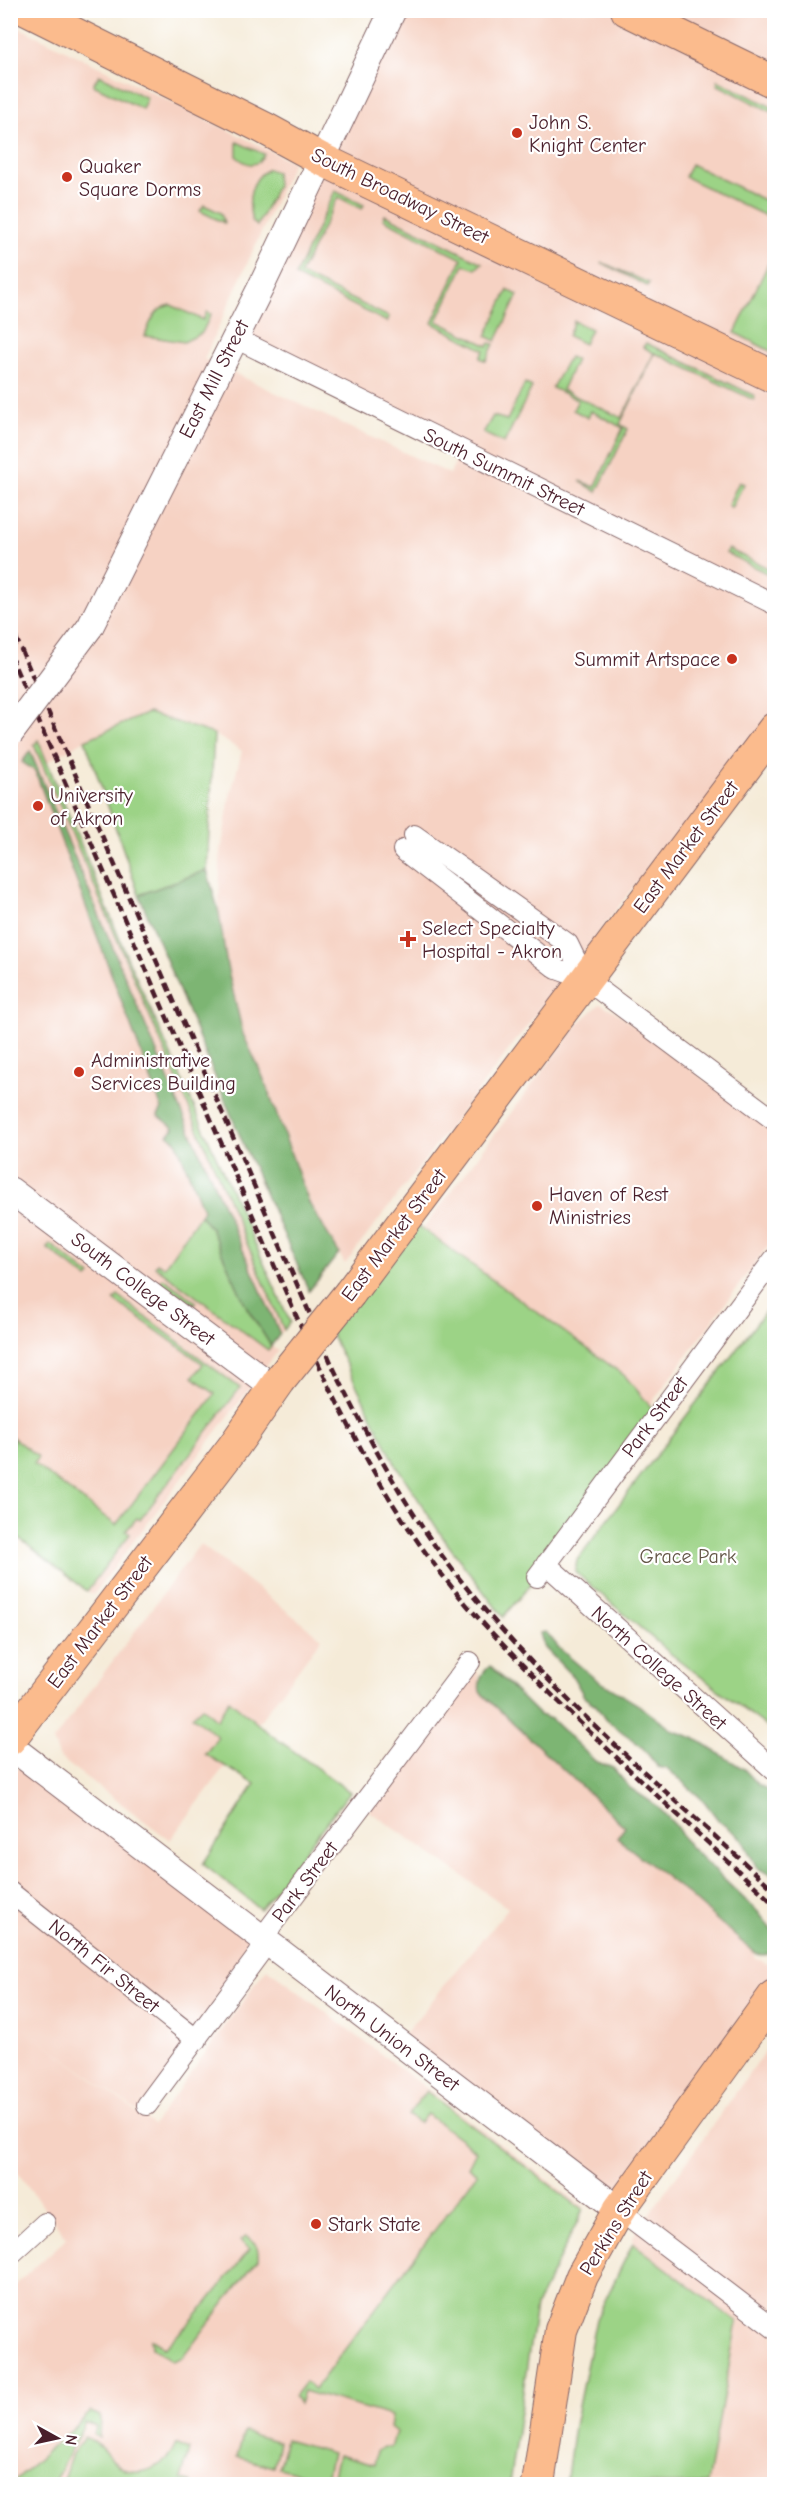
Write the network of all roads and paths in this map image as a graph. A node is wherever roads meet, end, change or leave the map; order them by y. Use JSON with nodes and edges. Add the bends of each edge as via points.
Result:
{"nodes":[{"id":1,"x":27,"y":10,"type":"edge"},
{"id":2,"x":393,"y":10,"type":"edge"},
{"id":3,"x":627,"y":10,"type":"edge"},
{"id":4,"x":774,"y":82,"type":"edge"},
{"id":5,"x":321,"y":159,"type":"junction"},
{"id":6,"x":235,"y":338,"type":"junction"},
{"id":7,"x":774,"y":377,"type":"edge"},
{"id":8,"x":774,"y":604,"type":"edge"},
{"id":9,"x":774,"y":729,"type":"edge"},
{"id":10,"x":10,"y":734,"type":"edge"},
{"id":11,"x":409,"y":843,"type":"dead end"},
{"id":12,"x":585,"y":979,"type":"junction"},
{"id":13,"x":774,"y":1120,"type":"edge"},
{"id":14,"x":10,"y":1190,"type":"edge"},
{"id":15,"x":774,"y":1259,"type":"edge"},
{"id":16,"x":277,"y":1384,"type":"junction"},
{"id":17,"x":541,"y":1571,"type":"joint"},
{"id":18,"x":470,"y":1662,"type":"dead end"},
{"id":19,"x":10,"y":1739,"type":"edge"},
{"id":20,"x":10,"y":1746,"type":"edge"},
{"id":21,"x":774,"y":1770,"type":"edge"},
{"id":22,"x":10,"y":1892,"type":"edge"},
{"id":23,"x":266,"y":1941,"type":"junction"},
{"id":24,"x":774,"y":1996,"type":"edge"},
{"id":25,"x":197,"y":2040,"type":"junction"},
{"id":26,"x":147,"y":2105,"type":"dead end"},
{"id":27,"x":619,"y":2210,"type":"junction"},
{"id":28,"x":45,"y":2223,"type":"dead end"},
{"id":29,"x":10,"y":2255,"type":"edge"},
{"id":30,"x":774,"y":2328,"type":"edge"},
{"id":31,"x":538,"y":2484,"type":"edge"}],
"edges":[{"from":1,"to":5,"type":"main road","name":"South Broadway Street"},
{"from":2,"to":5,"type":"street","name":"East Mill Street"},
{"from":3,"to":4,"type":"main road"},
{"from":5,"to":6,"type":"street","name":"East Mill Street"},
{"from":5,"to":7,"type":"main road","name":"South Broadway Street"},
{"from":6,"to":8,"type":"street","name":"South Summit Street"},
{"from":6,"to":10,"type":"street","name":"East Mill Street","bridge":true,"via":[[90,627]]},
{"from":9,"to":12,"type":"main road","name":"East Market Street"},
{"from":11,"to":12,"type":"street","via":[[557,969]]},
{"from":12,"to":13,"type":"street"},
{"from":12,"to":16,"type":"main road","name":"East Market Street","bridge":true,"via":[[350,1293]]},
{"from":14,"to":16,"type":"street","name":"South College Street"},
{"from":15,"to":17,"type":"street","name":"Park Street"},
{"from":16,"to":19,"type":"main road","name":"East Market Street"},
{"from":17,"to":21,"type":"street","name":"North College Street"},
{"from":18,"to":23,"type":"street","name":"Park Street","via":[[271,1926]]},
{"from":20,"to":23,"type":"street","name":"North Union Street"},
{"from":22,"to":25,"type":"street","name":"North Fir Street"},
{"from":23,"to":25,"type":"street","name":"Park Street"},
{"from":23,"to":27,"type":"street","name":"North Union Street"},
{"from":24,"to":27,"type":"main road","name":"Perkins Street"},
{"from":25,"to":26,"type":"street","name":"Park Street"},
{"from":27,"to":30,"type":"street","name":"North Union Street"},
{"from":27,"to":31,"type":"main road","name":"Perkins Street","via":[[582,2276],[561,2330]]},
{"from":28,"to":29,"type":"street"}]}
